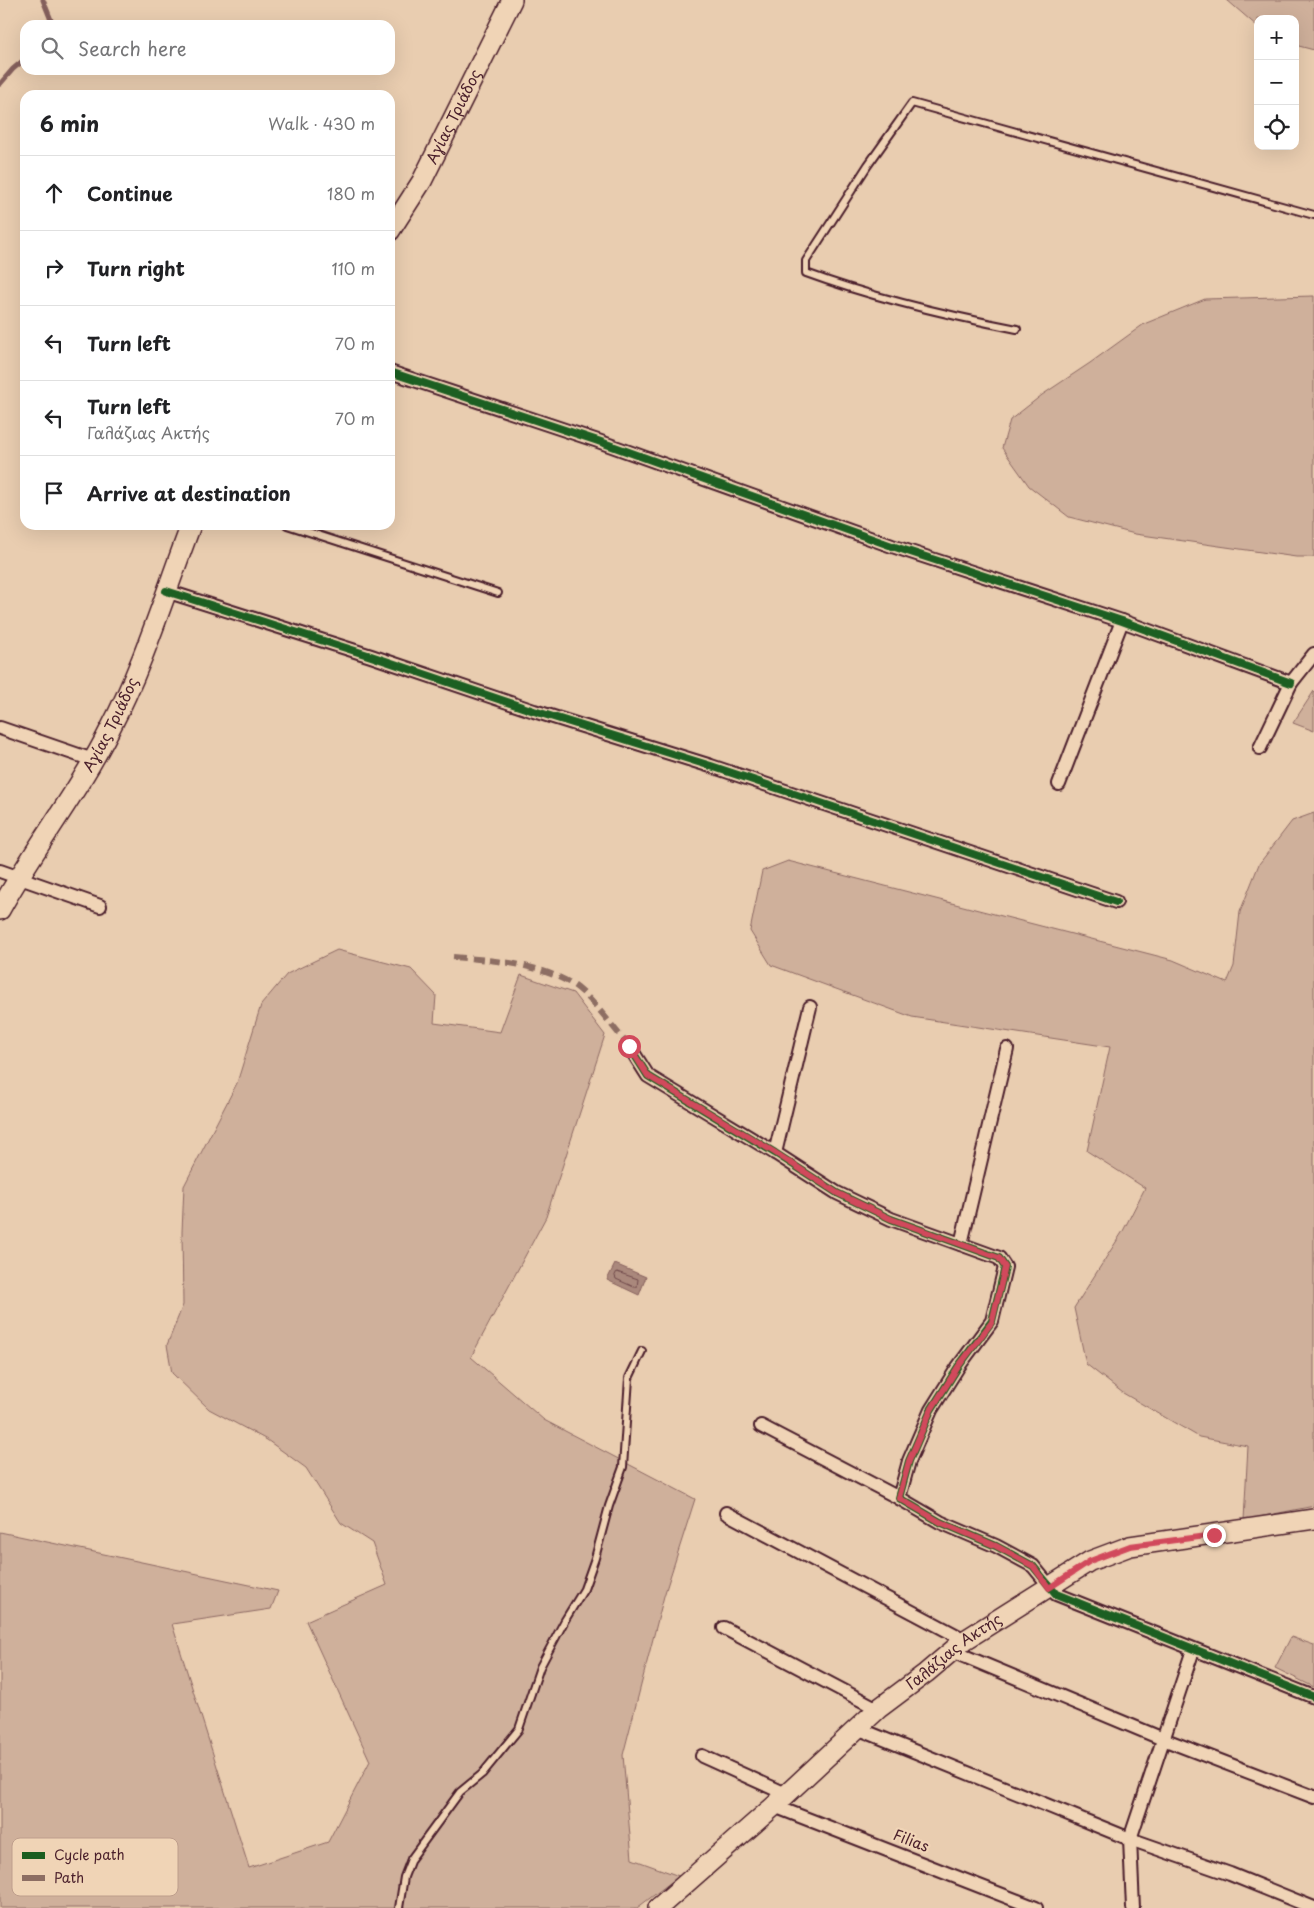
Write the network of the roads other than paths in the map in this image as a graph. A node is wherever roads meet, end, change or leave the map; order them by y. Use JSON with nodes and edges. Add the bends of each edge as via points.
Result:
{"nodes":[{"id":1,"x":512,"y":0,"type":"edge"},
{"id":2,"x":1314,"y":215,"type":"edge"},
{"id":3,"x":395,"y":222,"type":"edge"},
{"id":4,"x":1017,"y":328,"type":"dead end"},
{"id":5,"x":395,"y":374,"type":"edge"},
{"id":6,"x":189,"y":530,"type":"edge"},
{"id":7,"x":303,"y":530,"type":"edge"},
{"id":8,"x":166,"y":591,"type":"junction"},
{"id":9,"x":498,"y":593,"type":"dead end"},
{"id":10,"x":1122,"y":621,"type":"junction"},
{"id":11,"x":1314,"y":654,"type":"edge"},
{"id":12,"x":1292,"y":683,"type":"junction"},
{"id":13,"x":0,"y":728,"type":"edge"},
{"id":14,"x":1260,"y":748,"type":"dead end"},
{"id":15,"x":93,"y":760,"type":"junction"},
{"id":16,"x":1059,"y":784,"type":"dead end"},
{"id":17,"x":0,"y":871,"type":"edge"},
{"id":18,"x":18,"y":877,"type":"junction"},
{"id":19,"x":1116,"y":902,"type":"dead end"},
{"id":20,"x":100,"y":906,"type":"dead end"},
{"id":21,"x":0,"y":910,"type":"edge"},
{"id":22,"x":810,"y":1007,"type":"dead end"},
{"id":23,"x":629,"y":1046,"type":"dead end"},
{"id":24,"x":1007,"y":1049,"type":"dead end"},
{"id":25,"x":774,"y":1152,"type":"junction"},
{"id":26,"x":961,"y":1244,"type":"junction"},
{"id":27,"x":642,"y":1351,"type":"dead end"},
{"id":28,"x":761,"y":1426,"type":"dead end"},
{"id":29,"x":899,"y":1498,"type":"junction"},
{"id":30,"x":726,"y":1513,"type":"dead end"},
{"id":31,"x":1314,"y":1519,"type":"edge"},
{"id":32,"x":1049,"y":1588,"type":"junction"},
{"id":33,"x":724,"y":1628,"type":"dead end"},
{"id":34,"x":958,"y":1645,"type":"junction"},
{"id":35,"x":1193,"y":1650,"type":"junction"},
{"id":36,"x":1314,"y":1697,"type":"edge"},
{"id":37,"x":878,"y":1709,"type":"junction"},
{"id":38,"x":857,"y":1728,"type":"junction"},
{"id":39,"x":1163,"y":1739,"type":"junction"},
{"id":40,"x":702,"y":1756,"type":"dead end"},
{"id":41,"x":1314,"y":1797,"type":"edge"},
{"id":42,"x":780,"y":1800,"type":"junction"},
{"id":43,"x":1130,"y":1839,"type":"junction"},
{"id":44,"x":399,"y":1908,"type":"edge"},
{"id":45,"x":658,"y":1908,"type":"edge"},
{"id":46,"x":1036,"y":1908,"type":"edge"},
{"id":47,"x":1133,"y":1908,"type":"edge"},
{"id":48,"x":1314,"y":1908,"type":"edge"}],
"edges":[{"from":1,"to":3,"type":"street","name":"Αγίας Τριάδος","via":[[426,173]]},
{"from":2,"to":4,"type":"lane","via":[[912,103],[806,261],[806,273],[958,317]]},
{"from":5,"to":10,"type":"street","via":[[598,441],[892,546]]},
{"from":6,"to":8,"type":"street","name":"Αγίας Τριάδος"},
{"from":7,"to":9,"type":"lane"},
{"from":8,"to":15,"type":"street","name":"Αγίας Τριάδος","via":[[131,685]]},
{"from":8,"to":19,"type":"street","via":[[711,766]]},
{"from":10,"to":12,"type":"street"},
{"from":10,"to":16,"type":"street"},
{"from":11,"to":12,"type":"street"},
{"from":12,"to":14,"type":"street"},
{"from":13,"to":15,"type":"street"},
{"from":15,"to":18,"type":"street","name":"Αγίας Τριάδος"},
{"from":17,"to":18,"type":"street"},
{"from":18,"to":20,"type":"street"},
{"from":18,"to":21,"type":"street","name":"Αγίας Τριάδος"},
{"from":22,"to":25,"type":"street"},
{"from":23,"to":25,"type":"street","via":[[648,1076]]},
{"from":24,"to":26,"type":"street"},
{"from":25,"to":26,"type":"street","via":[[837,1193],[891,1219]]},
{"from":26,"to":29,"type":"street","via":[[999,1258],[1005,1267],[992,1322],[931,1410],[909,1461]]},
{"from":27,"to":44,"type":"lane","via":[[629,1378],[623,1468],[584,1589],[540,1667],[518,1729],[482,1774],[460,1792],[411,1859],[404,1877]]},
{"from":28,"to":29,"type":"street"},
{"from":29,"to":32,"type":"street","via":[[940,1522],[1033,1566]]},
{"from":30,"to":34,"type":"street"},
{"from":31,"to":32,"type":"street","name":"Γαλάζιας Ακτής","via":[[1130,1546],[1090,1561]]},
{"from":32,"to":34,"type":"street","name":"Γαλάζιας Ακτής"},
{"from":32,"to":35,"type":"street","via":[[1056,1594]]},
{"from":33,"to":37,"type":"street"},
{"from":34,"to":37,"type":"street","name":"Γαλάζιας Ακτής"},
{"from":34,"to":39,"type":"street"},
{"from":35,"to":36,"type":"street"},
{"from":35,"to":39,"type":"street"},
{"from":37,"to":38,"type":"street","name":"Γαλάζιας Ακτής"},
{"from":38,"to":42,"type":"street","name":"Γαλάζιας Ακτής"},
{"from":38,"to":43,"type":"street"},
{"from":39,"to":41,"type":"street"},
{"from":39,"to":43,"type":"street"},
{"from":40,"to":42,"type":"street","name":"Filias"},
{"from":42,"to":45,"type":"street","name":"Γαλάζιας Ακτής"},
{"from":42,"to":46,"type":"street","name":"Filias"},
{"from":43,"to":47,"type":"street"},
{"from":43,"to":48,"type":"street"}]}
